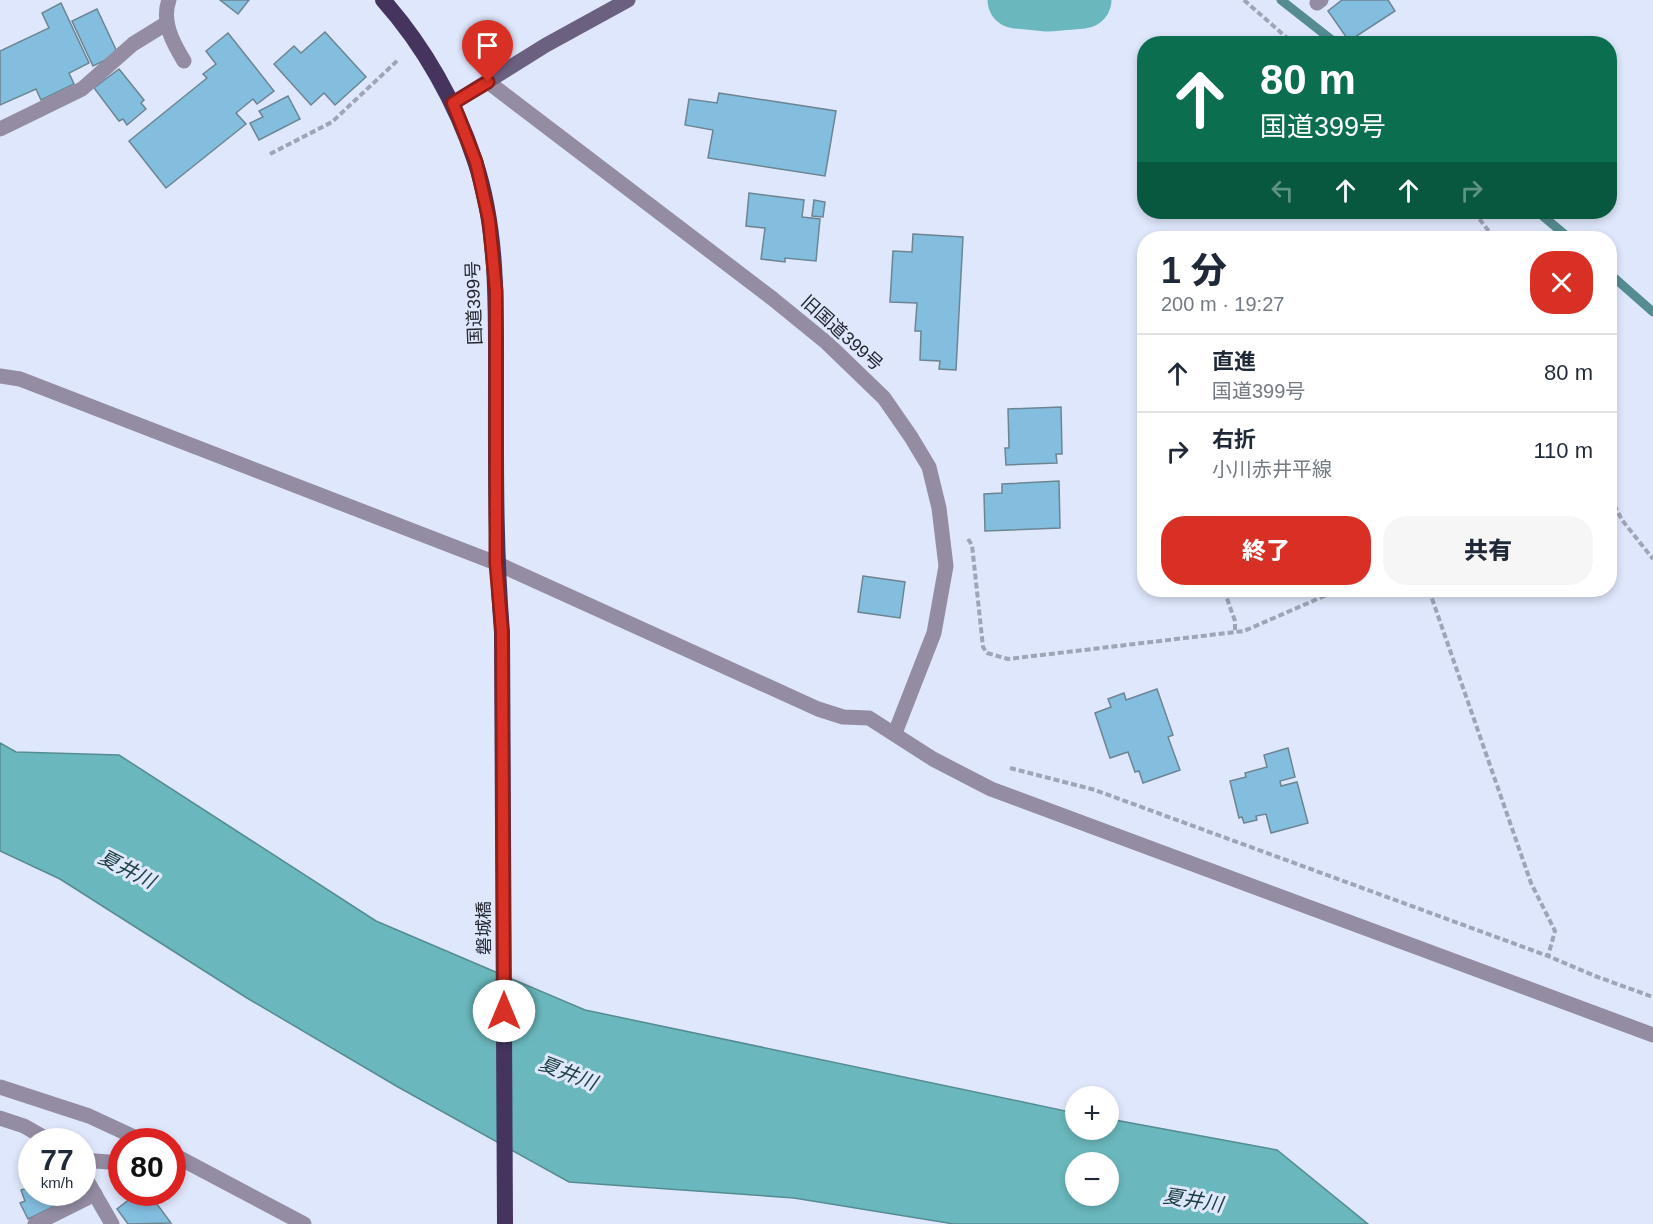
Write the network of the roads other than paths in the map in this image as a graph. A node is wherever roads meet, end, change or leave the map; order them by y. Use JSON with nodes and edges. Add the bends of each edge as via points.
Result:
{"nodes":[{"id":1,"x":169,"y":0,"type":"edge"},
{"id":2,"x":383,"y":0,"type":"edge"},
{"id":3,"x":628,"y":0,"type":"edge"},
{"id":4,"x":167,"y":23,"type":"junction"},
{"id":5,"x":184,"y":61,"type":"dead end"},
{"id":6,"x":488,"y":82,"type":"junction"},
{"id":7,"x":453,"y":103,"type":"junction"},
{"id":8,"x":0,"y":129,"type":"edge"},
{"id":9,"x":0,"y":376,"type":"edge"},
{"id":10,"x":496,"y":563,"type":"junction"},
{"id":11,"x":502,"y":632,"type":"joint"},
{"id":12,"x":895,"y":733,"type":"junction"},
{"id":13,"x":1653,"y":1035,"type":"edge"},
{"id":14,"x":0,"y":1087,"type":"edge"},
{"id":15,"x":0,"y":1119,"type":"edge"},
{"id":16,"x":28,"y":1128,"type":"edge"},
{"id":17,"x":115,"y":1128,"type":"edge"},
{"id":18,"x":186,"y":1165,"type":"edge"},
{"id":19,"x":96,"y":1194,"type":"edge"},
{"id":20,"x":72,"y":1206,"type":"edge"},
{"id":21,"x":35,"y":1224,"type":"edge"},
{"id":22,"x":112,"y":1224,"type":"edge"},
{"id":23,"x":303,"y":1224,"type":"edge"},
{"id":24,"x":505,"y":1224,"type":"edge"}],
"edges":[{"from":1,"to":4,"type":"street"},
{"from":2,"to":7,"type":"highway","name":"国道399号","via":[[404,24]]},
{"from":3,"to":6,"type":"main road"},
{"from":4,"to":5,"type":"street"},
{"from":4,"to":8,"type":"street","via":[[133,44],[82,89]]},
{"from":6,"to":7,"type":"main road"},
{"from":6,"to":12,"type":"street","name":"旧国道399号","via":[[773,298],[855,368],[884,398],[912,437],[929,467],[946,566],[934,633]]},
{"from":7,"to":10,"type":"highway","name":"国道399号","via":[[476,162],[489,220],[496,291]]},
{"from":9,"to":10,"type":"street","via":[[20,379]]},
{"from":10,"to":11,"type":"highway","name":"国道399号"},
{"from":10,"to":12,"type":"street","via":[[818,709],[843,717],[869,718]]},
{"from":11,"to":24,"type":"highway","name":"磐城橋"},
{"from":12,"to":13,"type":"street","via":[[933,759],[991,789]]},
{"from":14,"to":17,"type":"street"},
{"from":15,"to":16,"type":"street"},
{"from":18,"to":23,"type":"street"},
{"from":19,"to":22,"type":"street"},
{"from":20,"to":21,"type":"street"}]}
